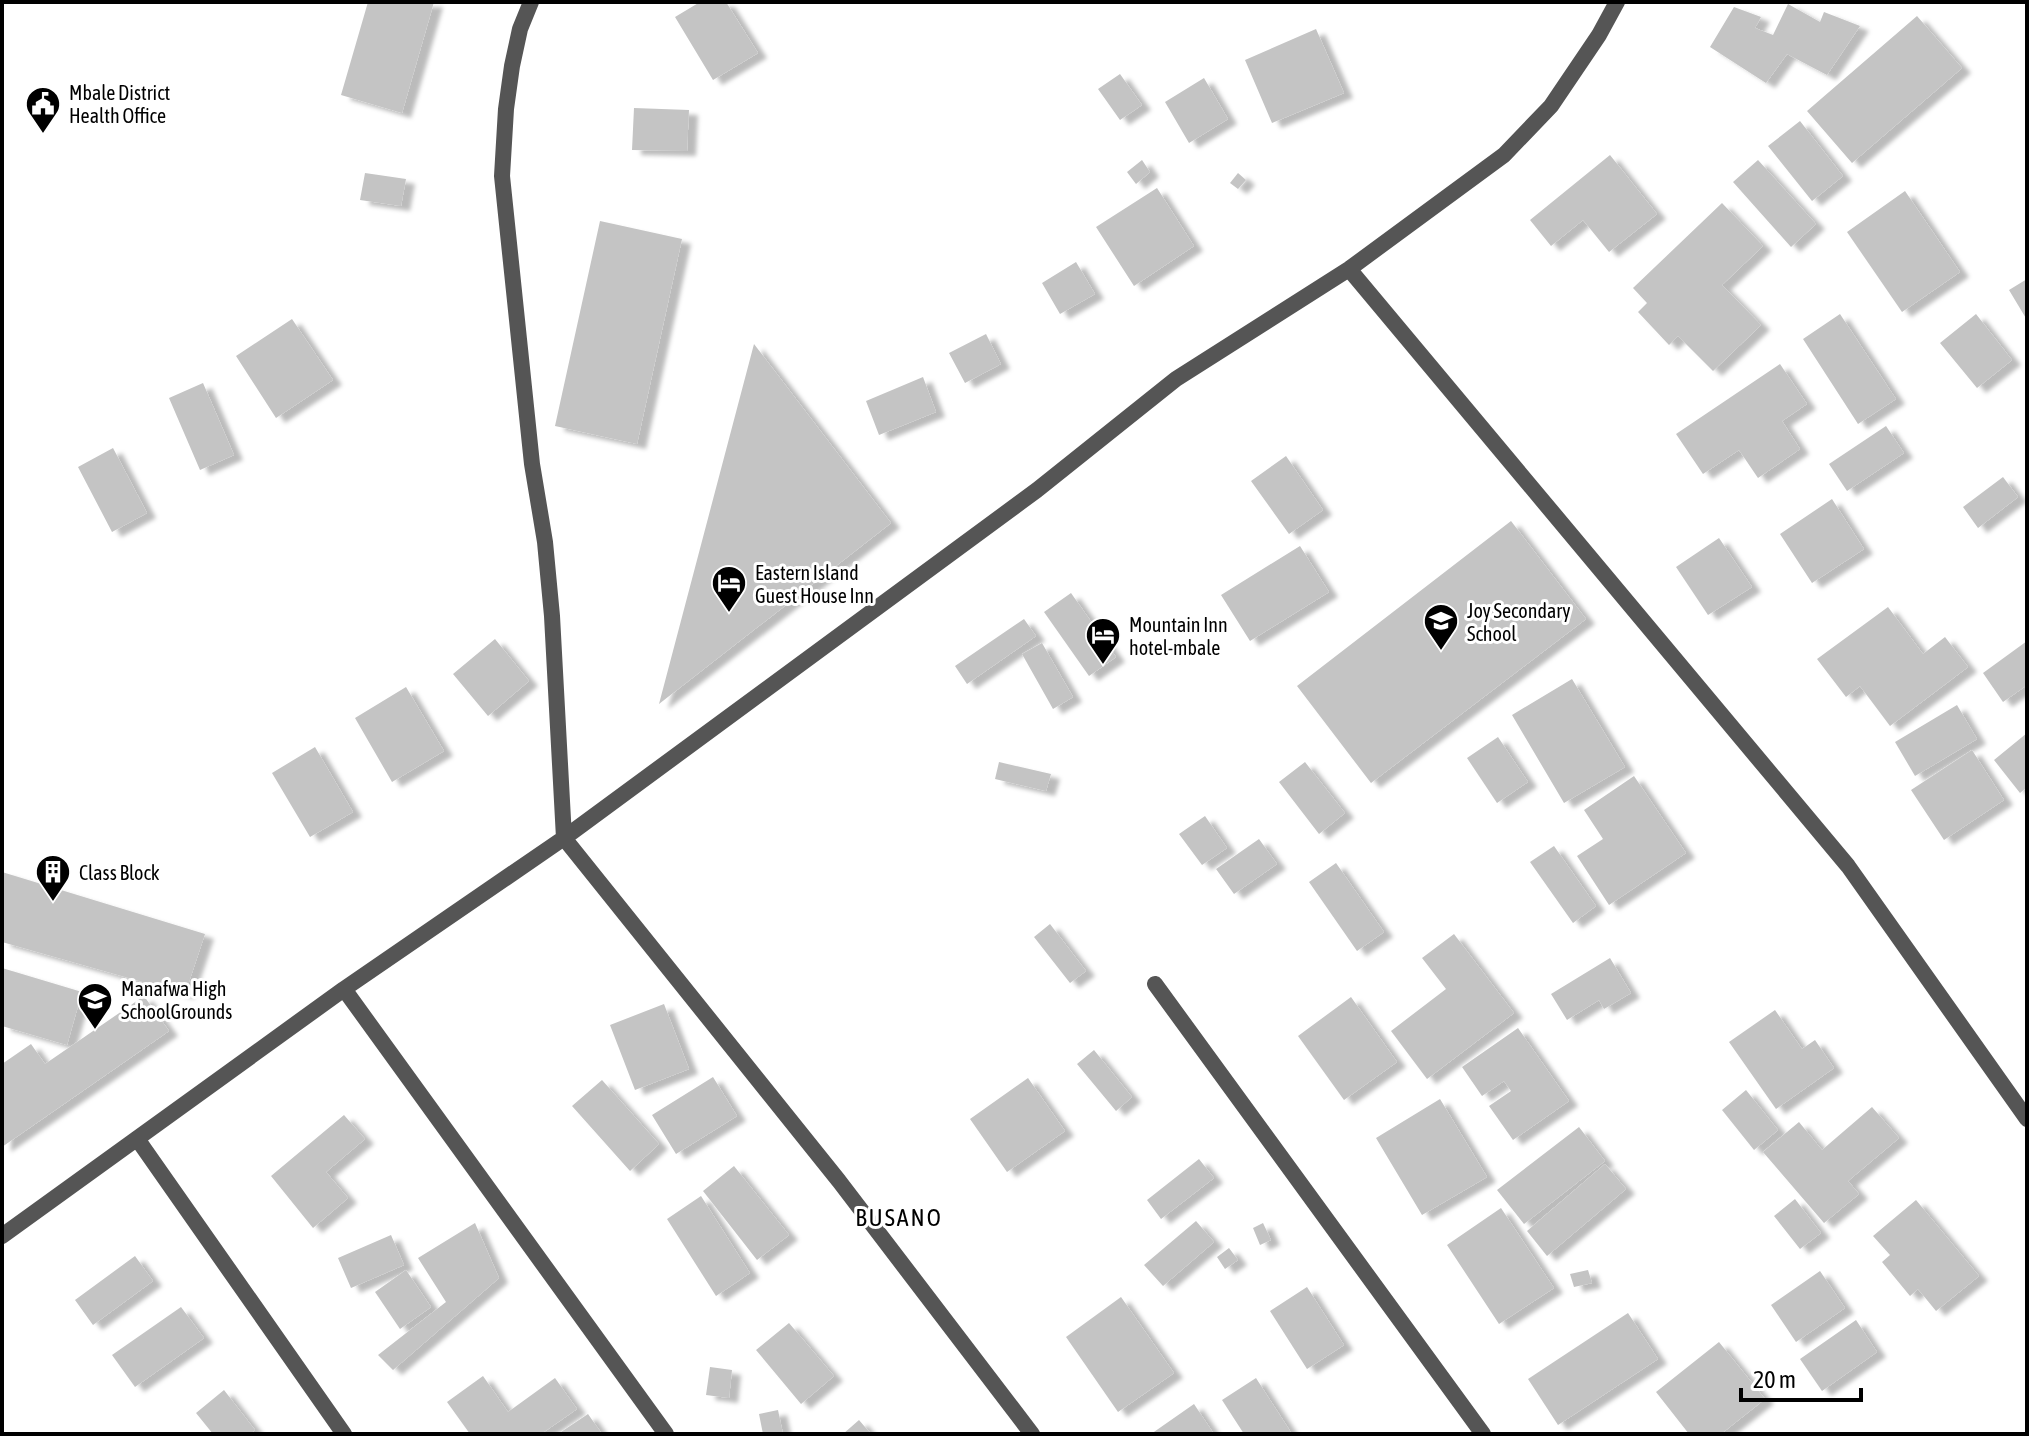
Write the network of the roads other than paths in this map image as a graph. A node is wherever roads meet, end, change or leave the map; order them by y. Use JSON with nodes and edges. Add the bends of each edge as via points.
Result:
{"nodes":[{"id":1,"x":531,"y":2,"type":"edge"},
{"id":2,"x":1617,"y":2,"type":"edge"},
{"id":3,"x":1349,"y":269,"type":"junction"},
{"id":4,"x":564,"y":838,"type":"junction"},
{"id":5,"x":1155,"y":984,"type":"dead end"},
{"id":6,"x":344,"y":989,"type":"junction"},
{"id":7,"x":2027,"y":1119,"type":"edge"},
{"id":8,"x":138,"y":1140,"type":"junction"},
{"id":9,"x":2,"y":1236,"type":"edge"},
{"id":10,"x":344,"y":1434,"type":"edge"},
{"id":11,"x":666,"y":1434,"type":"edge"},
{"id":12,"x":1032,"y":1434,"type":"edge"},
{"id":13,"x":1483,"y":1434,"type":"edge"}],
"edges":[{"from":1,"to":4,"type":"street","via":[[512,66],[502,176],[552,616]]},
{"from":2,"to":3,"type":"street","via":[[1551,106],[1504,155]]},
{"from":3,"to":4,"type":"street","via":[[1176,379],[1037,490]]},
{"from":3,"to":7,"type":"street","via":[[1848,866]]},
{"from":4,"to":6,"type":"street"},
{"from":4,"to":12,"type":"street","via":[[839,1181]]},
{"from":5,"to":13,"type":"street"},
{"from":6,"to":8,"type":"street"},
{"from":6,"to":11,"type":"street"},
{"from":8,"to":9,"type":"street"},
{"from":8,"to":10,"type":"street"}]}
